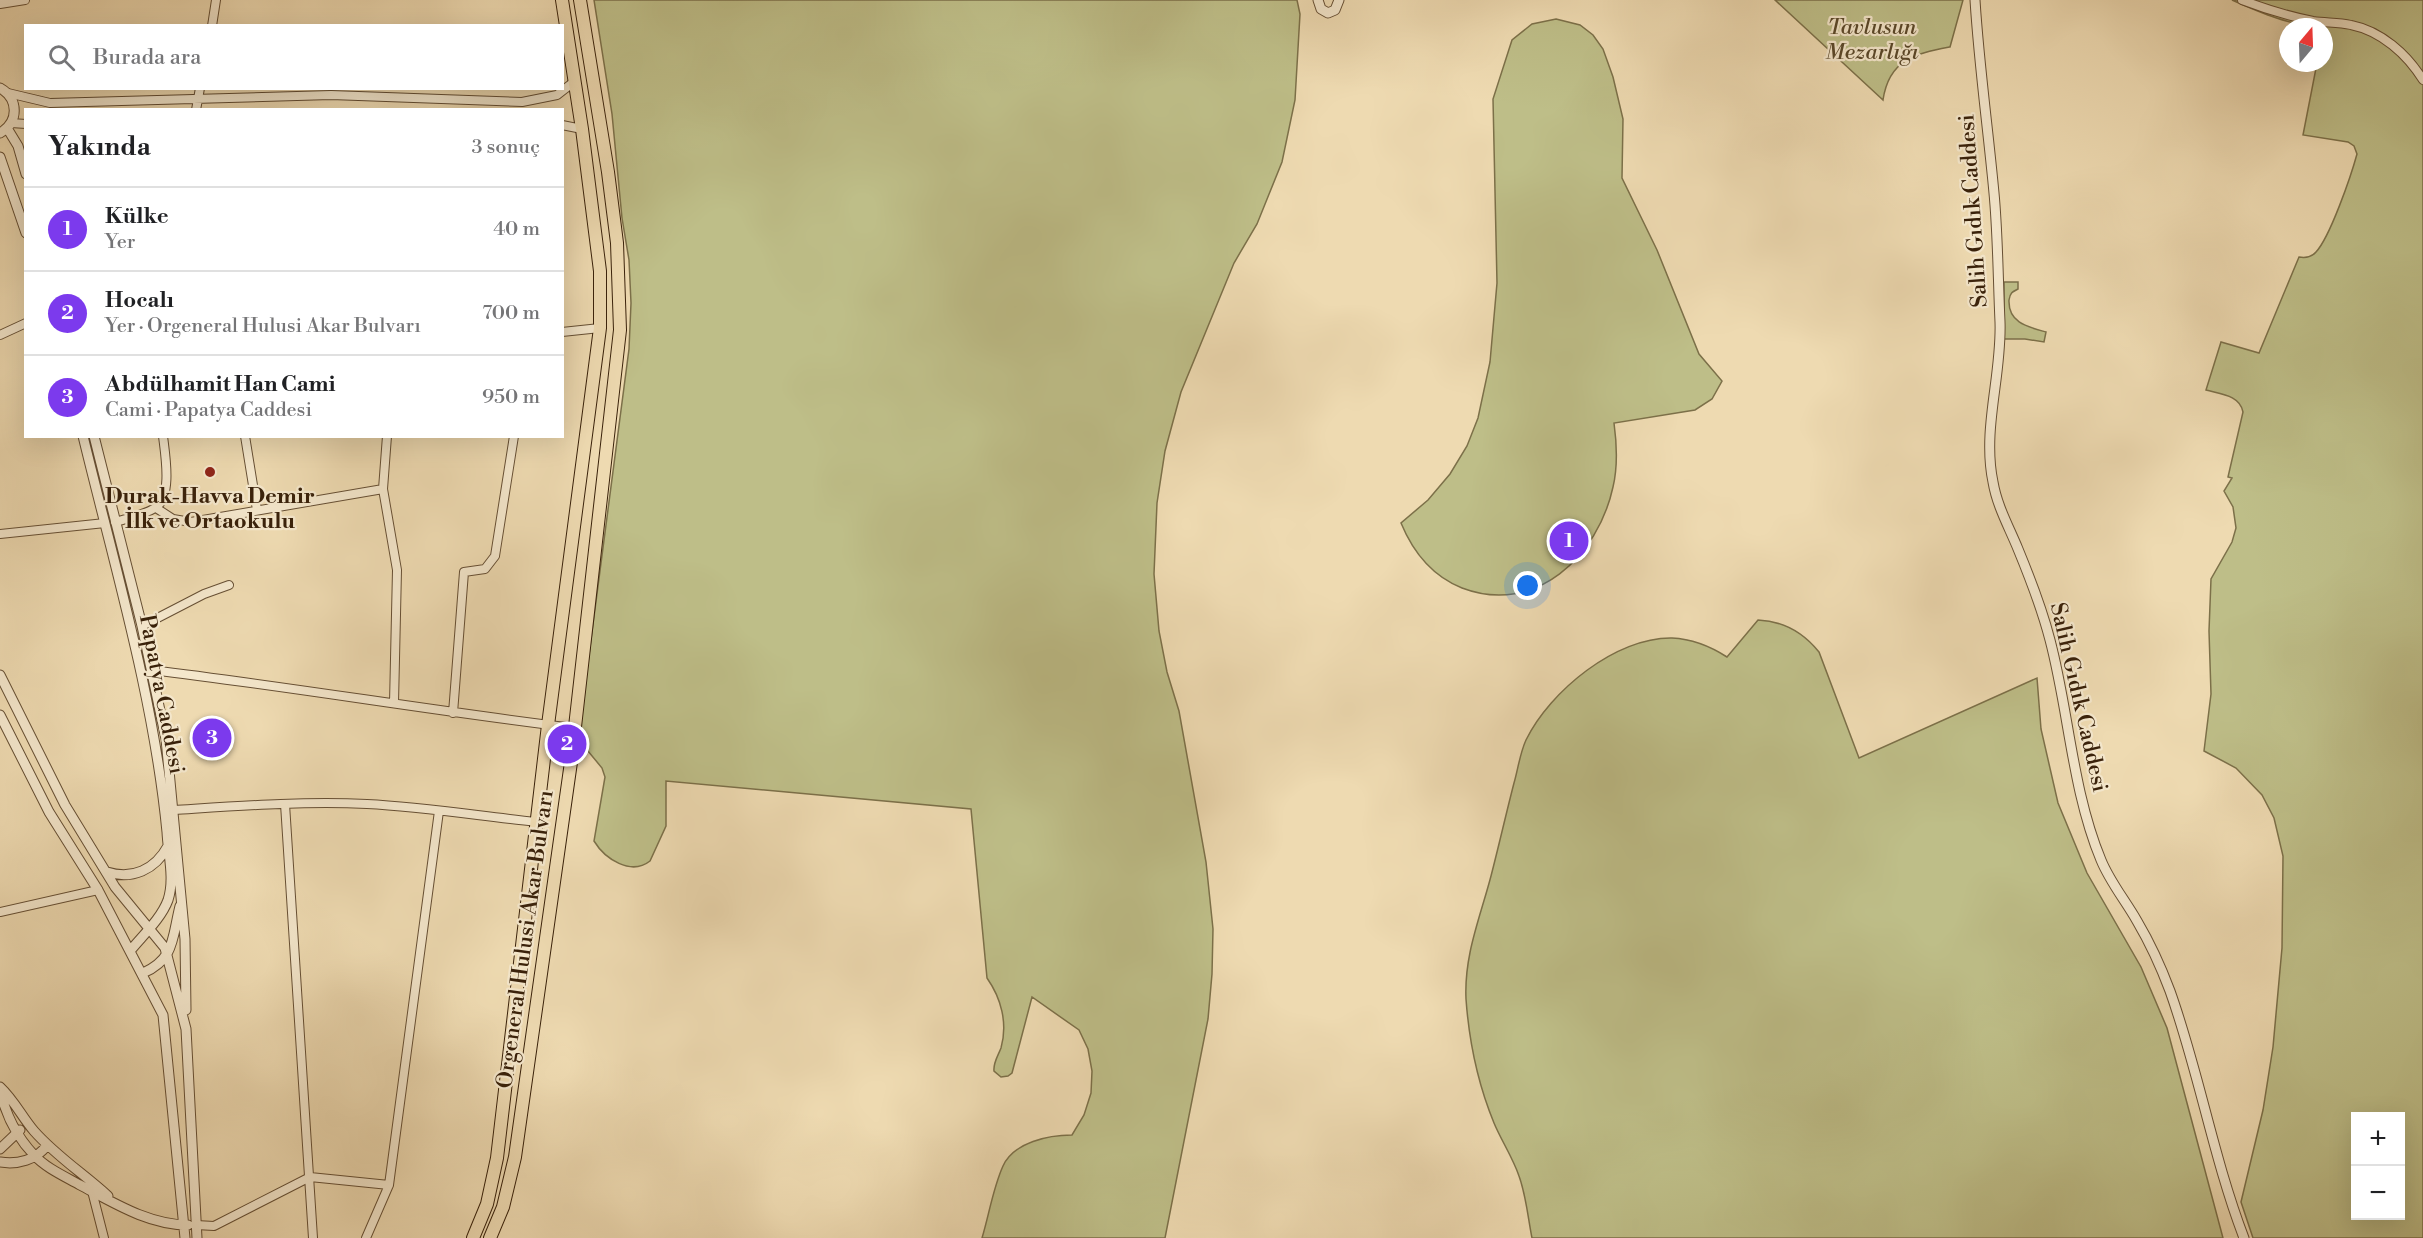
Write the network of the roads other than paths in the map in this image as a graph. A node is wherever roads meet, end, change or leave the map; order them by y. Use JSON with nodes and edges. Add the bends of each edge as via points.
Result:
{"nodes":[{"id":1,"x":25,"y":0,"type":"edge"},
{"id":2,"x":216,"y":0,"type":"edge"},
{"id":3,"x":562,"y":0,"type":"edge"},
{"id":4,"x":580,"y":0,"type":"edge"},
{"id":5,"x":1318,"y":0,"type":"edge"},
{"id":6,"x":1339,"y":0,"type":"edge"},
{"id":7,"x":1975,"y":0,"type":"edge"},
{"id":8,"x":2242,"y":0,"type":"edge"},
{"id":9,"x":0,"y":4,"type":"edge"},
{"id":10,"x":212,"y":24,"type":"edge"},
{"id":11,"x":564,"y":24,"type":"edge"},
{"id":12,"x":565,"y":39,"type":"edge"},
{"id":13,"x":2423,"y":80,"type":"edge"},
{"id":14,"x":575,"y":81,"type":"junction"},
{"id":15,"x":200,"y":90,"type":"edge"},
{"id":16,"x":563,"y":90,"type":"edge"},
{"id":17,"x":564,"y":90,"type":"edge"},
{"id":18,"x":4,"y":91,"type":"edge"},
{"id":19,"x":198,"y":99,"type":"junction"},
{"id":20,"x":196,"y":108,"type":"edge"},
{"id":21,"x":24,"y":124,"type":"edge"},
{"id":22,"x":564,"y":125,"type":"edge"},
{"id":23,"x":6,"y":128,"type":"edge"},
{"id":24,"x":582,"y":129,"type":"junction"},
{"id":25,"x":0,"y":157,"type":"edge"},
{"id":26,"x":24,"y":167,"type":"edge"},
{"id":27,"x":24,"y":228,"type":"edge"},
{"id":28,"x":24,"y":324,"type":"edge"},
{"id":29,"x":600,"y":328,"type":"junction"},
{"id":30,"x":564,"y":332,"type":"edge"},
{"id":31,"x":0,"y":336,"type":"edge"},
{"id":32,"x":84,"y":438,"type":"edge"},
{"id":33,"x":94,"y":438,"type":"edge"},
{"id":34,"x":163,"y":438,"type":"edge"},
{"id":35,"x":245,"y":438,"type":"edge"},
{"id":36,"x":387,"y":438,"type":"edge"},
{"id":37,"x":514,"y":438,"type":"edge"},
{"id":38,"x":383,"y":489,"type":"junction"},
{"id":39,"x":156,"y":508,"type":"junction"},
{"id":40,"x":257,"y":510,"type":"junction"},
{"id":41,"x":115,"y":522,"type":"junction"},
{"id":42,"x":105,"y":523,"type":"junction"},
{"id":43,"x":0,"y":534,"type":"edge"},
{"id":44,"x":229,"y":585,"type":"dead end"},
{"id":45,"x":142,"y":626,"type":"junction"},
{"id":46,"x":132,"y":630,"type":"junction"},
{"id":47,"x":151,"y":670,"type":"junction"},
{"id":48,"x":0,"y":675,"type":"edge"},
{"id":49,"x":394,"y":703,"type":"junction"},
{"id":50,"x":453,"y":713,"type":"junction"},
{"id":51,"x":1,"y":720,"type":"edge"},
{"id":52,"x":548,"y":725,"type":"junction"},
{"id":53,"x":574,"y":728,"type":"junction"},
{"id":54,"x":285,"y":804,"type":"junction"},
{"id":55,"x":174,"y":810,"type":"junction"},
{"id":56,"x":440,"y":811,"type":"junction"},
{"id":57,"x":537,"y":822,"type":"junction"},
{"id":58,"x":168,"y":846,"type":"junction"},
{"id":59,"x":106,"y":872,"type":"junction"},
{"id":60,"x":98,"y":890,"type":"junction"},
{"id":61,"x":182,"y":899,"type":"junction"},
{"id":62,"x":0,"y":912,"type":"edge"},
{"id":63,"x":148,"y":929,"type":"junction"},
{"id":64,"x":130,"y":951,"type":"junction"},
{"id":65,"x":167,"y":957,"type":"junction"},
{"id":66,"x":143,"y":973,"type":"junction"},
{"id":67,"x":186,"y":1029,"type":"junction"},
{"id":68,"x":0,"y":1088,"type":"edge"},
{"id":69,"x":33,"y":1130,"type":"junction"},
{"id":70,"x":17,"y":1132,"type":"junction"},
{"id":71,"x":47,"y":1145,"type":"junction"},
{"id":72,"x":0,"y":1149,"type":"edge"},
{"id":73,"x":35,"y":1156,"type":"junction"},
{"id":74,"x":0,"y":1162,"type":"edge"},
{"id":75,"x":310,"y":1177,"type":"junction"},
{"id":76,"x":389,"y":1185,"type":"junction"},
{"id":77,"x":92,"y":1191,"type":"junction"},
{"id":78,"x":119,"y":1205,"type":"junction"},
{"id":79,"x":184,"y":1225,"type":"junction"},
{"id":80,"x":196,"y":1225,"type":"junction"},
{"id":81,"x":104,"y":1238,"type":"edge"},
{"id":82,"x":185,"y":1238,"type":"edge"},
{"id":83,"x":197,"y":1238,"type":"edge"},
{"id":84,"x":314,"y":1238,"type":"edge"},
{"id":85,"x":366,"y":1238,"type":"edge"},
{"id":86,"x":473,"y":1238,"type":"edge"},
{"id":87,"x":490,"y":1238,"type":"edge"},
{"id":88,"x":2244,"y":1238,"type":"edge"}],
"edges":[{"from":1,"to":9,"type":"street"},
{"from":2,"to":10,"type":"street"},
{"from":3,"to":11,"type":"main road","name":"Orgeneral Hulusi Akar Bulvarı"},
{"from":4,"to":53,"type":"main road","name":"Orgeneral Hulusi Akar Bulvarı","via":[[617,243],[620,330]]},
{"from":5,"to":6,"type":"street","via":[[1321,9],[1328,13],[1335,10]]},
{"from":7,"to":88,"type":"street","name":"Salih Gıdık Caddesi","via":[[1996,225],[2000,347],[1990,438],[1993,483],[2044,619],[2096,847],[2169,988],[2217,1159]]},
{"from":8,"to":13,"type":"street","via":[[2300,18],[2368,30],[2400,51]]},
{"from":12,"to":14,"type":"main road","name":"Orgeneral Hulusi Akar Bulvarı"},
{"from":14,"to":17,"type":"street"},
{"from":14,"to":24,"type":"main road","name":"Orgeneral Hulusi Akar Bulvarı"},
{"from":15,"to":19,"type":"street"},
{"from":16,"to":19,"type":"street","via":[[557,95],[522,102],[351,95]]},
{"from":18,"to":19,"type":"street","via":[[50,103]]},
{"from":18,"to":23,"type":"street","via":[[14,105],[14,117]]},
{"from":19,"to":20,"type":"street"},
{"from":21,"to":23,"type":"street"},
{"from":22,"to":24,"type":"street"},
{"from":23,"to":26,"type":"street","via":[[18,146]]},
{"from":24,"to":29,"type":"main road","name":"Orgeneral Hulusi Akar Bulvarı","via":[[600,271]]},
{"from":25,"to":27,"type":"street"},
{"from":28,"to":31,"type":"street"},
{"from":29,"to":30,"type":"street"},
{"from":29,"to":52,"type":"main road","name":"Orgeneral Hulusi Akar Bulvarı"},
{"from":32,"to":42,"type":"street","name":"Papatya Caddesi"},
{"from":33,"to":41,"type":"street","name":"Papatya Caddesi"},
{"from":34,"to":39,"type":"street","via":[[166,484]]},
{"from":35,"to":40,"type":"street"},
{"from":36,"to":38,"type":"street"},
{"from":37,"to":50,"type":"street","via":[[495,556],[485,569],[464,572]]},
{"from":38,"to":40,"type":"street"},
{"from":38,"to":49,"type":"street","via":[[397,570]]},
{"from":39,"to":40,"type":"street","via":[[185,522]]},
{"from":39,"to":41,"type":"street"},
{"from":41,"to":42,"type":"street"},
{"from":41,"to":45,"type":"street","name":"Papatya Caddesi"},
{"from":42,"to":43,"type":"street"},
{"from":42,"to":46,"type":"street","name":"Papatya Caddesi"},
{"from":44,"to":45,"type":"street"},
{"from":45,"to":46,"type":"street"},
{"from":45,"to":47,"type":"street","name":"Papatya Caddesi"},
{"from":46,"to":58,"type":"street","name":"Papatya Caddesi","via":[[156,742]]},
{"from":47,"to":49,"type":"street"},
{"from":47,"to":55,"type":"street","name":"Papatya Caddesi","via":[[166,740]]},
{"from":48,"to":59,"type":"street","via":[[65,805]]},
{"from":49,"to":50,"type":"street"},
{"from":50,"to":52,"type":"street"},
{"from":51,"to":60,"type":"street","via":[[49,812]]},
{"from":52,"to":53,"type":"street"},
{"from":52,"to":57,"type":"main road","name":"Orgeneral Hulusi Akar Bulvarı"},
{"from":53,"to":87,"type":"main road","name":"Orgeneral Hulusi Akar Bulvarı","via":[[515,1157]]},
{"from":54,"to":55,"type":"street"},
{"from":54,"to":56,"type":"street","via":[[364,804]]},
{"from":54,"to":75,"type":"street"},
{"from":55,"to":61,"type":"street","name":"Papatya Caddesi"},
{"from":56,"to":57,"type":"street"},
{"from":56,"to":76,"type":"street"},
{"from":57,"to":86,"type":"main road","name":"Orgeneral Hulusi Akar Bulvarı","via":[[497,1158],[487,1204]]},
{"from":58,"to":59,"type":"street","via":[[146,870],[122,875]]},
{"from":58,"to":63,"type":"street","name":"Papatya Caddesi","via":[[168,899]]},
{"from":59,"to":63,"type":"street"},
{"from":60,"to":62,"type":"street"},
{"from":60,"to":64,"type":"street"},
{"from":61,"to":65,"type":"street"},
{"from":61,"to":67,"type":"street","name":"Papatya Caddesi"},
{"from":63,"to":64,"type":"street","name":"Papatya Caddesi"},
{"from":63,"to":65,"type":"street","via":[[165,948]]},
{"from":64,"to":66,"type":"street"},
{"from":65,"to":66,"type":"street"},
{"from":65,"to":67,"type":"street"},
{"from":66,"to":79,"type":"street","via":[[163,1015]]},
{"from":67,"to":80,"type":"street"},
{"from":68,"to":69,"type":"street"},
{"from":68,"to":70,"type":"street"},
{"from":69,"to":70,"type":"street","via":[[23,1128]]},
{"from":69,"to":71,"type":"street"},
{"from":70,"to":72,"type":"street"},
{"from":70,"to":73,"type":"street"},
{"from":71,"to":73,"type":"street"},
{"from":71,"to":78,"type":"street"},
{"from":73,"to":74,"type":"street","via":[[16,1163]]},
{"from":73,"to":77,"type":"street"},
{"from":75,"to":76,"type":"street"},
{"from":75,"to":80,"type":"street","via":[[214,1226]]},
{"from":75,"to":84,"type":"street"},
{"from":76,"to":85,"type":"street"},
{"from":77,"to":78,"type":"street"},
{"from":77,"to":81,"type":"street"},
{"from":78,"to":79,"type":"street","via":[[163,1222]]},
{"from":79,"to":80,"type":"street"},
{"from":79,"to":82,"type":"street"},
{"from":80,"to":83,"type":"street"}]}
